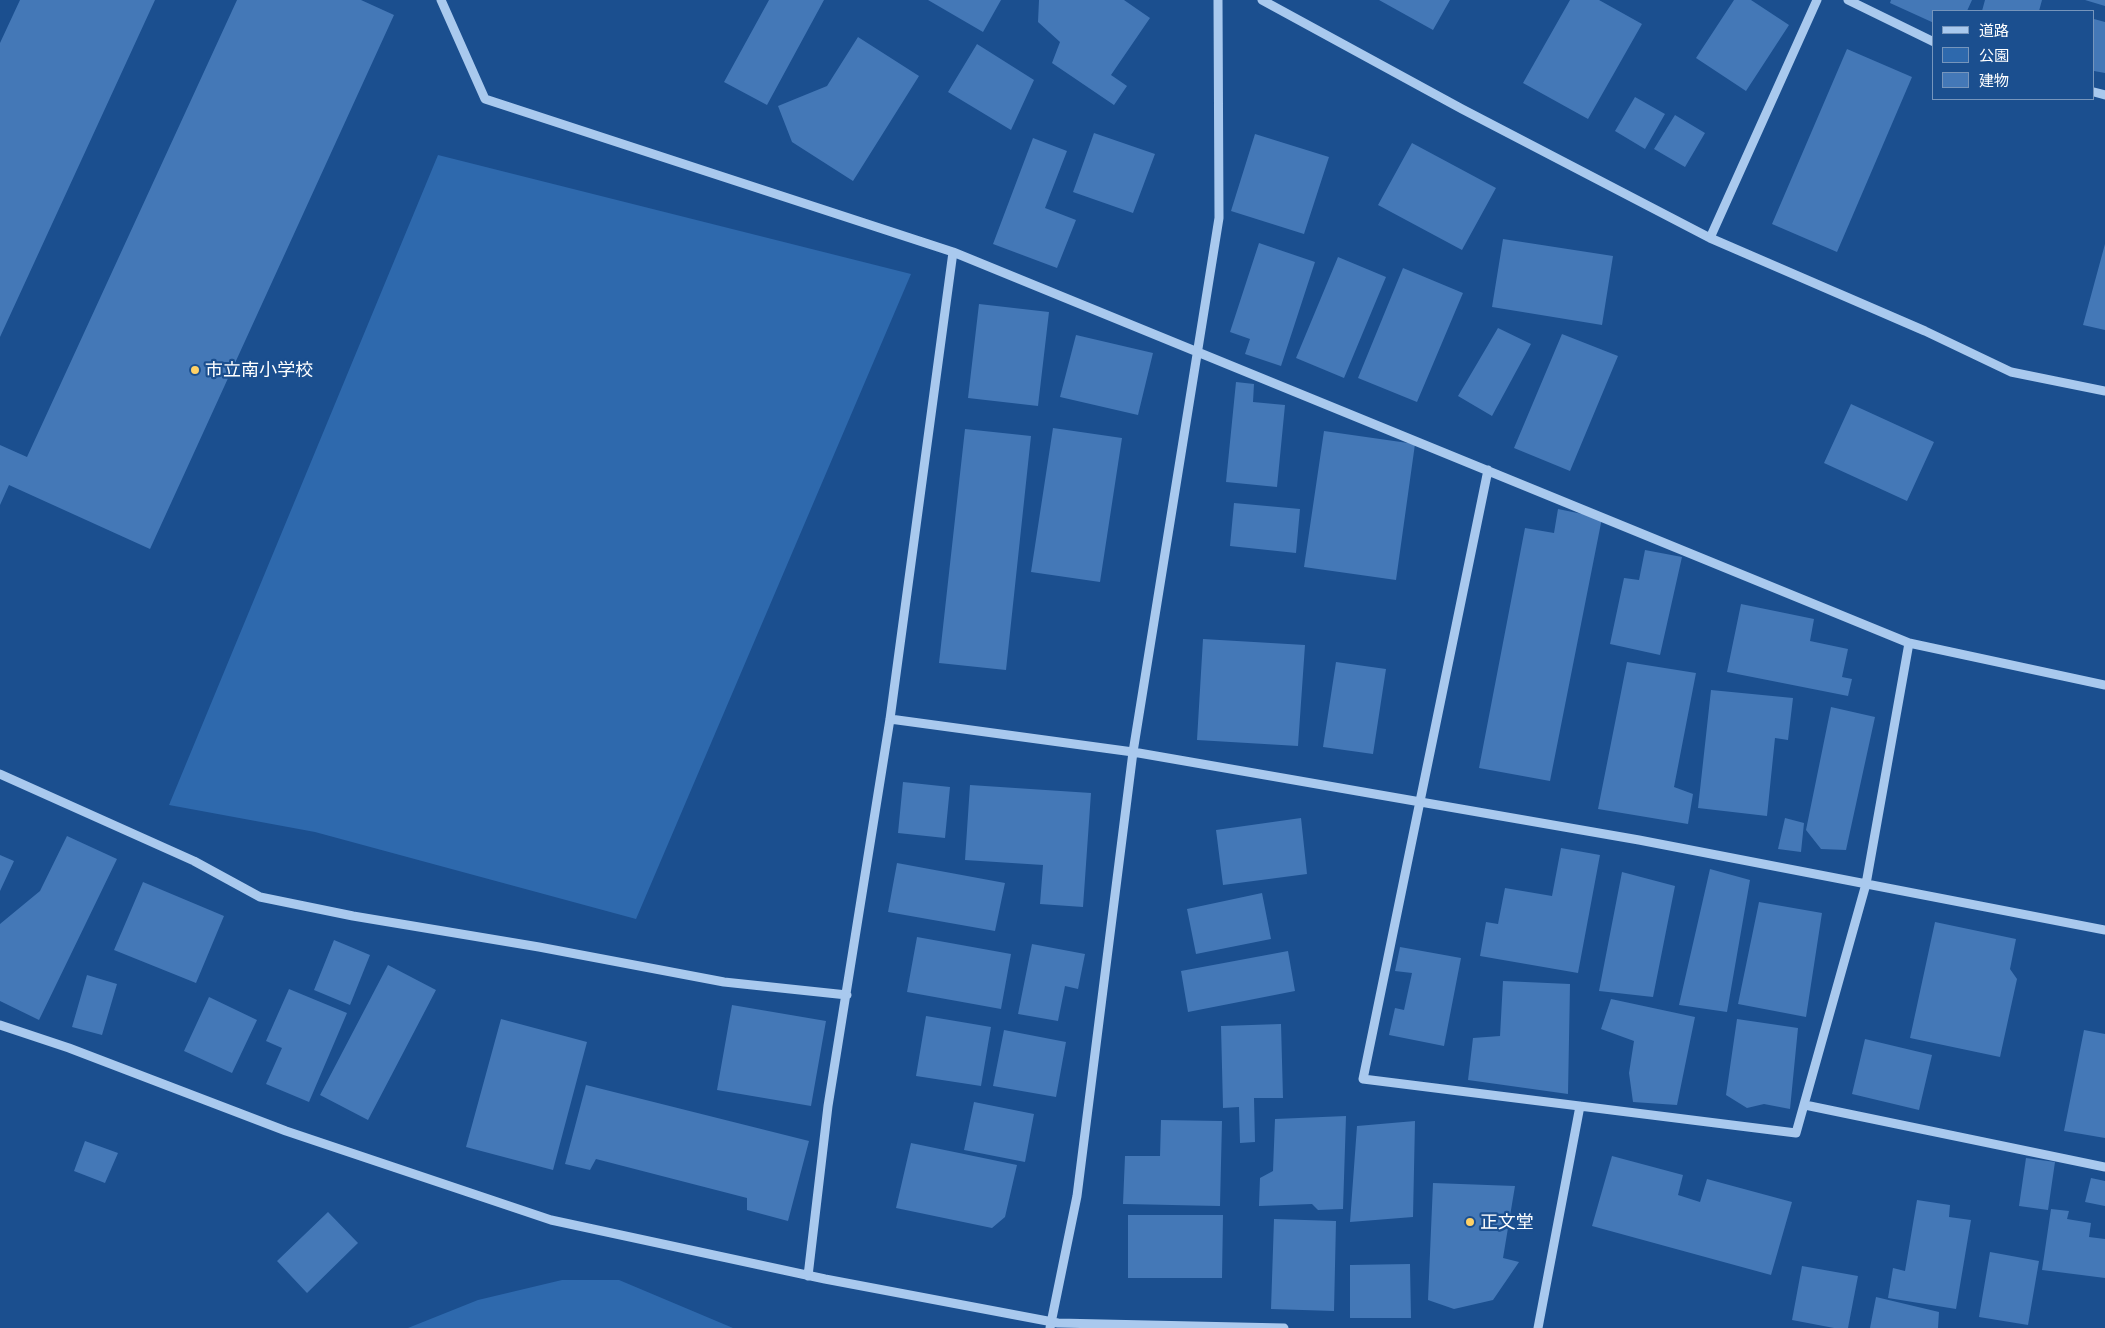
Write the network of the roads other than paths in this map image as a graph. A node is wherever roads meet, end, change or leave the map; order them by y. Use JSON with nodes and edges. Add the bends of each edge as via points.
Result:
{"nodes":[{"id":1,"x":441,"y":0,"type":"edge"},
{"id":2,"x":1218,"y":0,"type":"edge"},
{"id":3,"x":1262,"y":0,"type":"edge"},
{"id":4,"x":1817,"y":0,"type":"edge"},
{"id":5,"x":1848,"y":0,"type":"edge"},
{"id":6,"x":1932,"y":41,"type":"edge"},
{"id":7,"x":1710,"y":238,"type":"junction"},
{"id":8,"x":953,"y":252,"type":"junction"},
{"id":9,"x":1197,"y":351,"type":"junction"},
{"id":10,"x":2105,"y":391,"type":"edge"},
{"id":11,"x":1488,"y":470,"type":"junction"},
{"id":12,"x":1909,"y":643,"type":"junction"},
{"id":13,"x":2105,"y":685,"type":"edge"},
{"id":14,"x":890,"y":719,"type":"junction"},
{"id":15,"x":1133,"y":752,"type":"junction"},
{"id":16,"x":0,"y":774,"type":"edge"},
{"id":17,"x":1420,"y":802,"type":"junction"},
{"id":18,"x":1866,"y":884,"type":"junction"},
{"id":19,"x":2105,"y":930,"type":"edge"},
{"id":20,"x":847,"y":995,"type":"junction"},
{"id":21,"x":0,"y":1025,"type":"edge"},
{"id":22,"x":1805,"y":1105,"type":"junction"},
{"id":23,"x":1580,"y":1106,"type":"junction"},
{"id":24,"x":2105,"y":1167,"type":"edge"},
{"id":25,"x":808,"y":1276,"type":"junction"},
{"id":26,"x":1051,"y":1325,"type":"edge"},
{"id":27,"x":1284,"y":1328,"type":"edge"},
{"id":28,"x":1538,"y":1328,"type":"edge"}],
"edges":[{"from":1,"to":8,"type":"street","via":[[485,99]]},
{"from":2,"to":9,"type":"street","via":[[1219,218]]},
{"from":3,"to":7,"type":"street"},
{"from":4,"to":7,"type":"street"},
{"from":5,"to":6,"type":"street"},
{"from":7,"to":10,"type":"street","via":[[2011,372]]},
{"from":8,"to":9,"type":"street"},
{"from":8,"to":14,"type":"street"},
{"from":9,"to":11,"type":"street"},
{"from":9,"to":15,"type":"street"},
{"from":11,"to":12,"type":"street"},
{"from":11,"to":17,"type":"street"},
{"from":12,"to":13,"type":"street"},
{"from":12,"to":18,"type":"street"},
{"from":14,"to":15,"type":"street"},
{"from":14,"to":20,"type":"street"},
{"from":15,"to":17,"type":"street"},
{"from":15,"to":26,"type":"street","via":[[1077,1196]]},
{"from":16,"to":20,"type":"street","via":[[194,861],[260,897],[724,982]]},
{"from":17,"to":18,"type":"street"},
{"from":17,"to":23,"type":"street","via":[[1363,1079]]},
{"from":18,"to":19,"type":"street"},
{"from":18,"to":22,"type":"street"},
{"from":20,"to":25,"type":"street","via":[[828,1106]]},
{"from":21,"to":25,"type":"street","via":[[286,1131],[551,1220]]},
{"from":22,"to":23,"type":"street","via":[[1796,1132]]},
{"from":22,"to":24,"type":"street"},
{"from":23,"to":28,"type":"street"},
{"from":25,"to":26,"type":"street"},
{"from":26,"to":27,"type":"street"}]}
